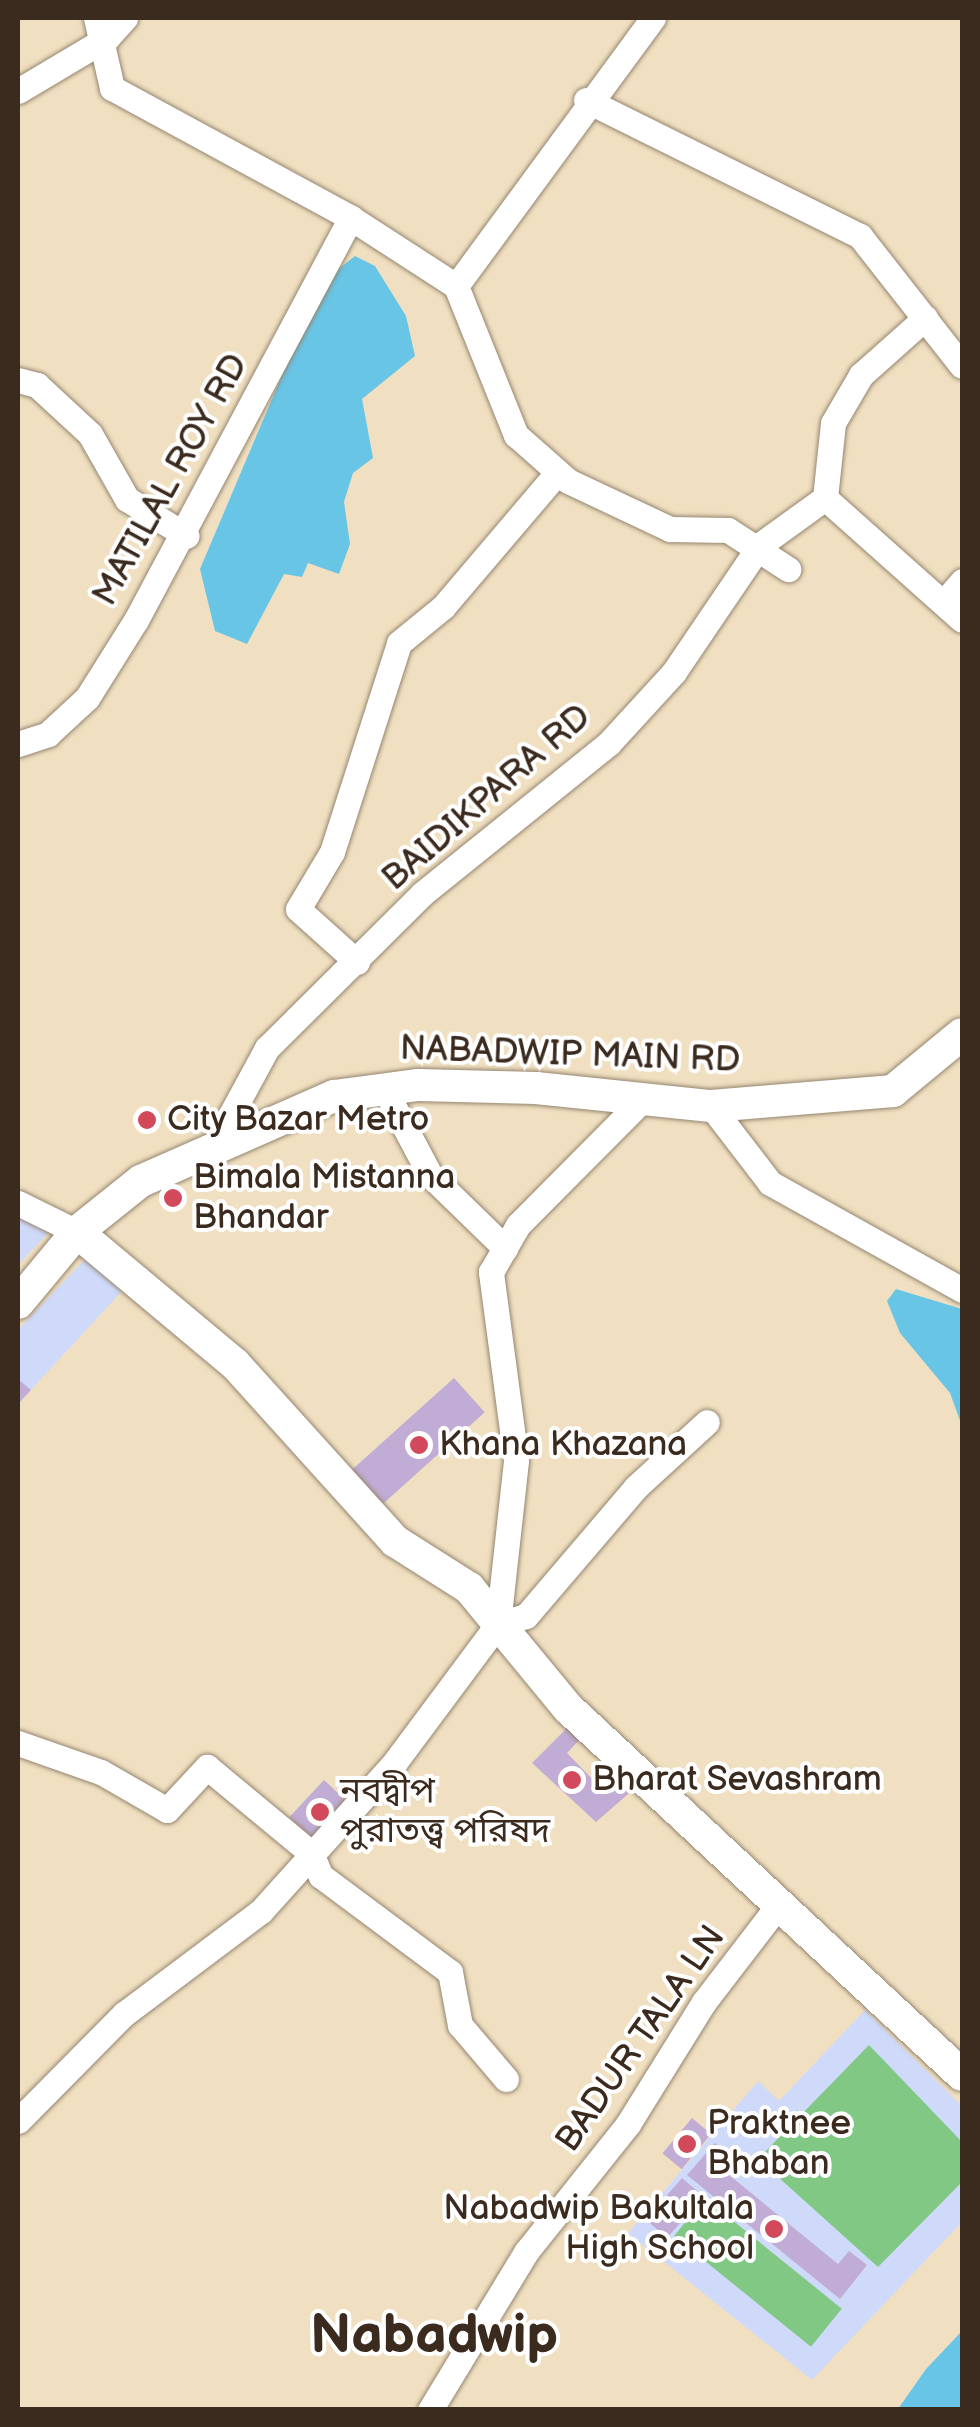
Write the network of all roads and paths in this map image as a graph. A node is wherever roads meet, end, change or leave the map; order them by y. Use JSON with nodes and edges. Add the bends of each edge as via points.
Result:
{"nodes":[{"id":1,"x":124,"y":18,"type":"edge"},
{"id":2,"x":653,"y":18,"type":"edge"},
{"id":3,"x":102,"y":28,"type":"edge"},
{"id":4,"x":18,"y":91,"type":"edge"},
{"id":5,"x":586,"y":100,"type":"junction"},
{"id":6,"x":352,"y":218,"type":"junction"},
{"id":7,"x":456,"y":286,"type":"junction"},
{"id":8,"x":925,"y":318,"type":"junction"},
{"id":9,"x":962,"y":366,"type":"edge"},
{"id":10,"x":18,"y":380,"type":"edge"},
{"id":11,"x":558,"y":472,"type":"junction"},
{"id":12,"x":824,"y":498,"type":"junction"},
{"id":13,"x":188,"y":536,"type":"junction"},
{"id":14,"x":760,"y":545,"type":"junction"},
{"id":15,"x":788,"y":569,"type":"dead end"},
{"id":16,"x":962,"y":581,"type":"edge"},
{"id":17,"x":953,"y":611,"type":"edge"},
{"id":18,"x":18,"y":744,"type":"edge"},
{"id":19,"x":356,"y":962,"type":"junction"},
{"id":20,"x":962,"y":1034,"type":"edge"},
{"id":21,"x":384,"y":1088,"type":"junction"},
{"id":22,"x":639,"y":1103,"type":"junction"},
{"id":23,"x":711,"y":1106,"type":"junction"},
{"id":24,"x":217,"y":1140,"type":"junction"},
{"id":25,"x":18,"y":1202,"type":"edge"},
{"id":26,"x":76,"y":1232,"type":"junction"},
{"id":27,"x":505,"y":1248,"type":"junction"},
{"id":28,"x":962,"y":1290,"type":"edge"},
{"id":29,"x":18,"y":1303,"type":"edge"},
{"id":30,"x":707,"y":1422,"type":"dead end"},
{"id":31,"x":502,"y":1620,"type":"junction"},
{"id":32,"x":18,"y":1743,"type":"edge"},
{"id":33,"x":313,"y":1859,"type":"junction"},
{"id":34,"x":776,"y":1908,"type":"junction"},
{"id":35,"x":962,"y":2075,"type":"edge"},
{"id":36,"x":506,"y":2079,"type":"dead end"},
{"id":37,"x":18,"y":2121,"type":"edge"},
{"id":38,"x":430,"y":2410,"type":"edge"}],
"edges":[{"from":1,"to":3,"type":"street"},
{"from":2,"to":5,"type":"street"},
{"from":3,"to":4,"type":"street"},
{"from":3,"to":6,"type":"street","via":[[112,88]]},
{"from":5,"to":7,"type":"street"},
{"from":5,"to":8,"type":"street","via":[[860,236]]},
{"from":6,"to":7,"type":"street"},
{"from":6,"to":13,"type":"street","name":"MATILAL ROY RD"},
{"from":7,"to":11,"type":"street","via":[[516,436]]},
{"from":8,"to":9,"type":"street"},
{"from":8,"to":12,"type":"street","via":[[862,375],[833,423]]},
{"from":10,"to":13,"type":"street","via":[[36,385],[90,434],[126,500]]},
{"from":11,"to":14,"type":"street","via":[[640,520],[728,530]]},
{"from":11,"to":19,"type":"street","via":[[443,606],[399,643],[332,852],[298,910]]},
{"from":12,"to":14,"type":"street","name":"BAIDIKPARA RD"},
{"from":12,"to":17,"type":"street"},
{"from":13,"to":18,"type":"street","name":"MATILAL ROY RD","via":[[87,698],[48,734]]},
{"from":14,"to":15,"type":"street"},
{"from":14,"to":19,"type":"street","name":"BAIDIKPARA RD","via":[[674,672],[608,743],[422,894]]},
{"from":16,"to":17,"type":"street"},
{"from":19,"to":24,"type":"street","name":"BAIDIKPARA RD","via":[[267,1048]]},
{"from":20,"to":23,"type":"main road","name":"NABADWIP MAIN RD","via":[[894,1091]]},
{"from":21,"to":22,"type":"main road","name":"NABADWIP MAIN RD","via":[[536,1088]]},
{"from":21,"to":24,"type":"main road","name":"NABADWIP MAIN RD"},
{"from":21,"to":27,"type":"street","via":[[430,1174]]},
{"from":22,"to":23,"type":"main road","name":"NABADWIP MAIN RD"},
{"from":22,"to":27,"type":"street"},
{"from":23,"to":28,"type":"street","via":[[770,1183]]},
{"from":24,"to":26,"type":"main road","name":"NABADWIP MAIN RD","via":[[140,1180]]},
{"from":25,"to":26,"type":"street"},
{"from":26,"to":29,"type":"main road","name":"NABADWIP MAIN RD"},
{"from":26,"to":31,"type":"main road","via":[[235,1364],[394,1540],[469,1588]]},
{"from":27,"to":31,"type":"street","via":[[492,1272],[516,1460]]},
{"from":30,"to":31,"type":"street","via":[[636,1487],[526,1616]]},
{"from":31,"to":33,"type":"street"},
{"from":31,"to":34,"type":"main road","via":[[568,1708]]},
{"from":32,"to":33,"type":"street","via":[[101,1772],[166,1810],[207,1767]]},
{"from":33,"to":36,"type":"street","via":[[450,1972],[460,2026]]},
{"from":33,"to":37,"type":"street","via":[[217,1952],[124,2014]]},
{"from":34,"to":35,"type":"main road"},
{"from":34,"to":38,"type":"street","name":"BADUR TALA LN","via":[[704,2002],[628,2124],[526,2252]]}]}
